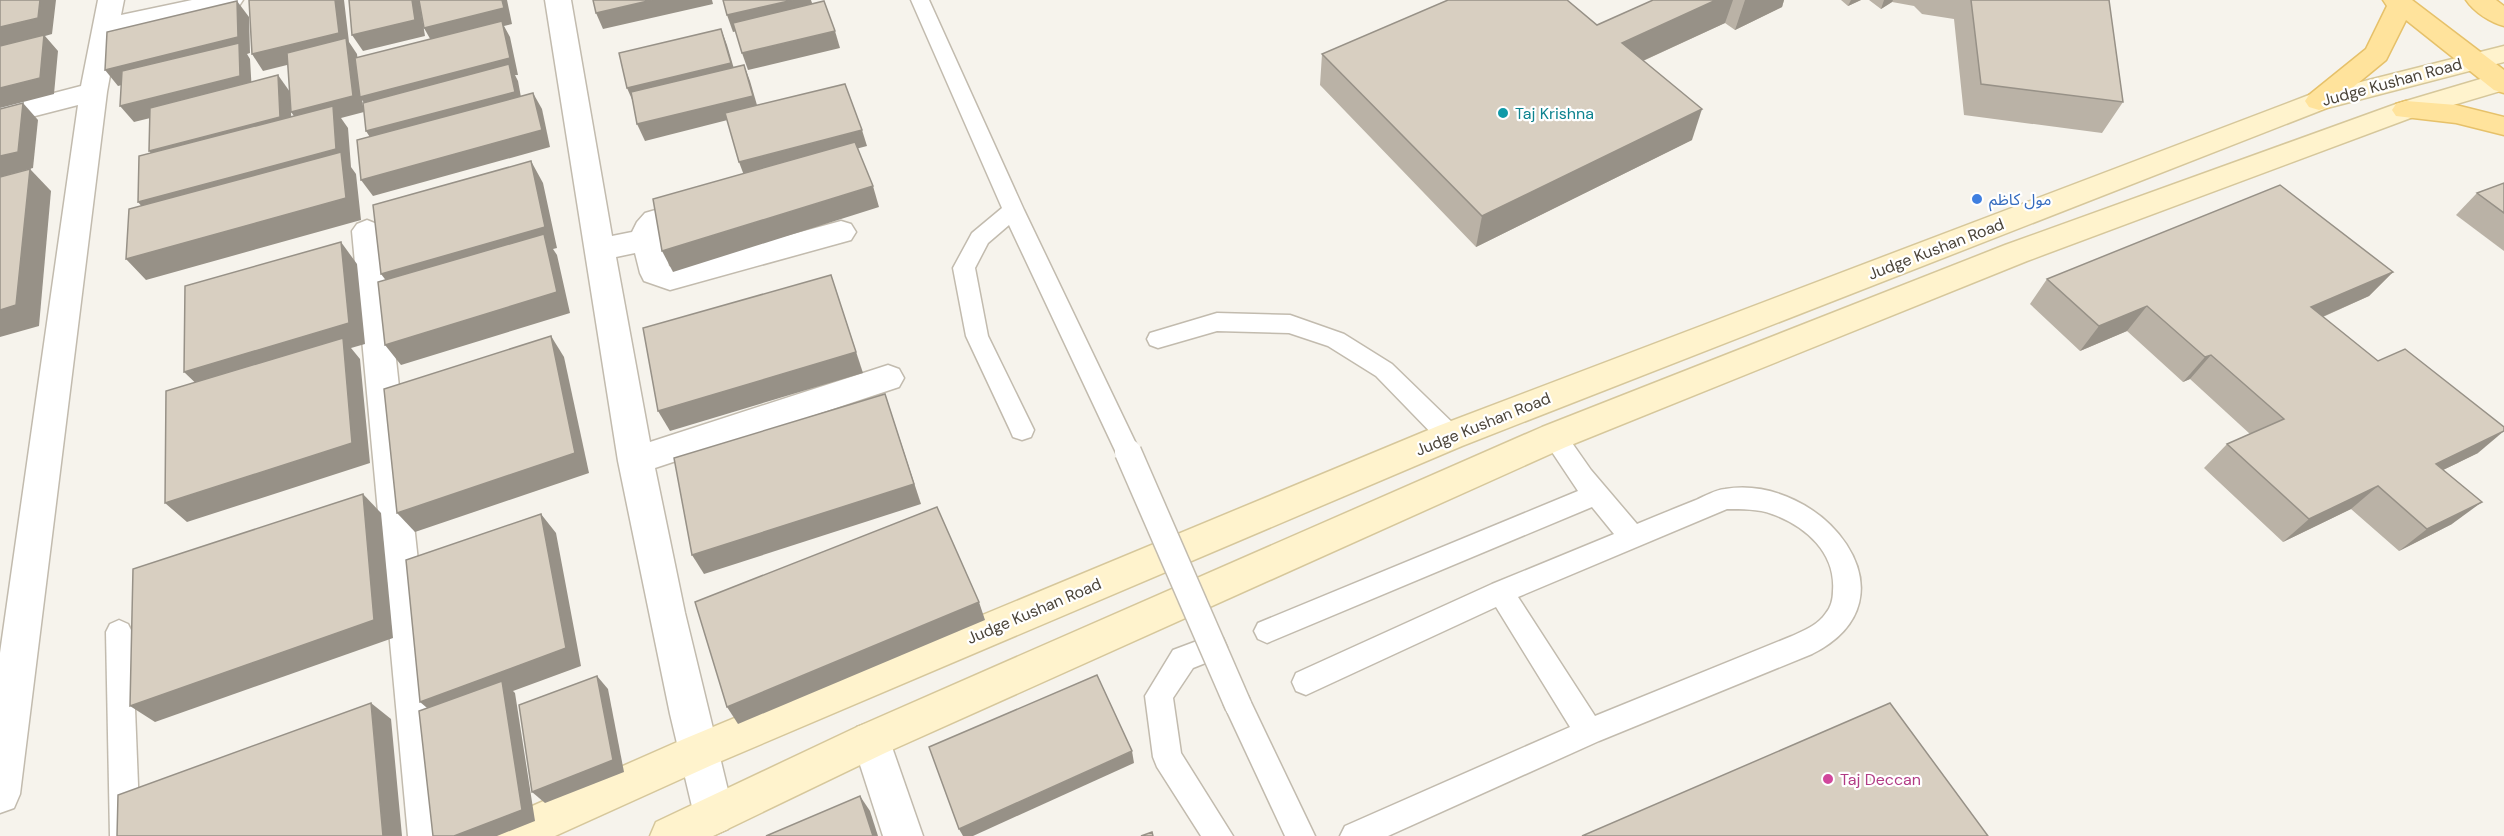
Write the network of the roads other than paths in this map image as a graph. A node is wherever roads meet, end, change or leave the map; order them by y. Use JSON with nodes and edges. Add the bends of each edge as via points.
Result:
{"nodes":[{"id":1,"x":230,"y":0,"type":"edge"},
{"id":2,"x":558,"y":0,"type":"edge"},
{"id":3,"x":921,"y":0,"type":"edge"},
{"id":4,"x":2479,"y":0,"type":"edge"},
{"id":5,"x":2399,"y":2,"type":"edge"},
{"id":6,"x":108,"y":13,"type":"edge"},
{"id":7,"x":2504,"y":18,"type":"edge"},
{"id":8,"x":2489,"y":57,"type":"edge"},
{"id":9,"x":2503,"y":82,"type":"edge"},
{"id":10,"x":93,"y":92,"type":"junction"},
{"id":11,"x":2319,"y":101,"type":"junction"},
{"id":12,"x":2406,"y":110,"type":"junction"},
{"id":13,"x":0,"y":116,"type":"edge"},
{"id":14,"x":2504,"y":126,"type":"edge"},
{"id":15,"x":724,"y":200,"type":"edge"},
{"id":16,"x":1014,"y":210,"type":"junction"},
{"id":17,"x":367,"y":231,"type":"dead end"},
{"id":18,"x":841,"y":232,"type":"dead end"},
{"id":19,"x":647,"y":240,"type":"junction"},
{"id":20,"x":600,"y":250,"type":"junction"},
{"id":21,"x":1158,"y":339,"type":"dead end"},
{"id":22,"x":888,"y":378,"type":"dead end"},
{"id":23,"x":1022,"y":430,"type":"dead end"},
{"id":24,"x":1450,"y":436,"type":"junction"},
{"id":25,"x":1554,"y":437,"type":"junction"},
{"id":26,"x":635,"y":461,"type":"junction"},
{"id":27,"x":1597,"y":494,"type":"junction"},
{"id":28,"x":1631,"y":537,"type":"junction"},
{"id":29,"x":1501,"y":592,"type":"junction"},
{"id":30,"x":1267,"y":631,"type":"dead end"},
{"id":31,"x":119,"y":632,"type":"dead end"},
{"id":32,"x":1213,"y":647,"type":"junction"},
{"id":33,"x":1306,"y":682,"type":"dead end"},
{"id":34,"x":1589,"y":732,"type":"junction"},
{"id":35,"x":871,"y":740,"type":"junction"},
{"id":36,"x":698,"y":752,"type":"junction"},
{"id":37,"x":0,"y":794,"type":"edge"},
{"id":38,"x":714,"y":815,"type":"junction"},
{"id":39,"x":125,"y":836,"type":"edge"},
{"id":40,"x":428,"y":836,"type":"edge"},
{"id":41,"x":510,"y":836,"type":"edge"},
{"id":42,"x":670,"y":836,"type":"edge"},
{"id":43,"x":903,"y":836,"type":"edge"},
{"id":44,"x":1218,"y":836,"type":"edge"},
{"id":45,"x":1300,"y":836,"type":"edge"},
{"id":46,"x":1355,"y":836,"type":"edge"}],
"edges":[{"from":1,"to":6,"type":"street"},
{"from":2,"to":20,"type":"street"},
{"from":3,"to":16,"type":"lane"},
{"from":4,"to":7,"type":"main road"},
{"from":5,"to":8,"type":"main road"},
{"from":5,"to":11,"type":"main road","via":[[2377,54]]},
{"from":6,"to":10,"type":"street"},
{"from":8,"to":9,"type":"main road"},
{"from":8,"to":11,"type":"main road","name":"Judge Kushan Road"},
{"from":9,"to":12,"type":"main road","name":"Judge Kushan Road"},
{"from":10,"to":13,"type":"street"},
{"from":10,"to":37,"type":"street"},
{"from":11,"to":24,"type":"main road","name":"Judge Kushan Road"},
{"from":12,"to":14,"type":"main road","via":[[2456,114]]},
{"from":12,"to":25,"type":"main road","name":"Judge Kushan Road","via":[[2016,253]]},
{"from":15,"to":19,"type":"street","via":[[655,220],[646,229]]},
{"from":16,"to":23,"type":"lane","via":[[980,238],[964,268],[977,336]]},
{"from":16,"to":32,"type":"lane","bridge":true,"via":[[1128,452]]},
{"from":17,"to":40,"type":"street"},
{"from":18,"to":19,"type":"street","via":[[670,279],[655,273]]},
{"from":19,"to":20,"type":"street"},
{"from":20,"to":26,"type":"street"},
{"from":21,"to":24,"type":"lane","via":[[1217,322],[1290,324],[1336,340],[1384,370]]},
{"from":22,"to":26,"type":"street"},
{"from":24,"to":36,"type":"main road","name":"Judge Kushan Road"},
{"from":25,"to":27,"type":"lane"},
{"from":25,"to":35,"type":"main road","name":"Judge Kushan Road"},
{"from":26,"to":36,"type":"street"},
{"from":27,"to":28,"type":"lane"},
{"from":27,"to":30,"type":"lane"},
{"from":28,"to":29,"type":"lane"},
{"from":28,"to":34,"type":"lane","via":[[1725,499],[1767,502],[1791,511],[1828,537],[1846,574],[1847,600],[1826,632],[1802,645]]},
{"from":29,"to":33,"type":"lane"},
{"from":29,"to":34,"type":"lane"},
{"from":31,"to":39,"type":"lane"},
{"from":32,"to":44,"type":"lane","via":[[1184,659],[1159,696],[1167,757]]},
{"from":32,"to":45,"type":"lane","bridge":true},
{"from":34,"to":46,"type":"lane"},
{"from":35,"to":38,"type":"main road","name":"Judge Kushan Road"},
{"from":35,"to":43,"type":"street"},
{"from":36,"to":38,"type":"street"},
{"from":36,"to":41,"type":"main road","name":"Judge Kushan Road"},
{"from":38,"to":42,"type":"main road","name":"Judge Kushan Road"}]}
